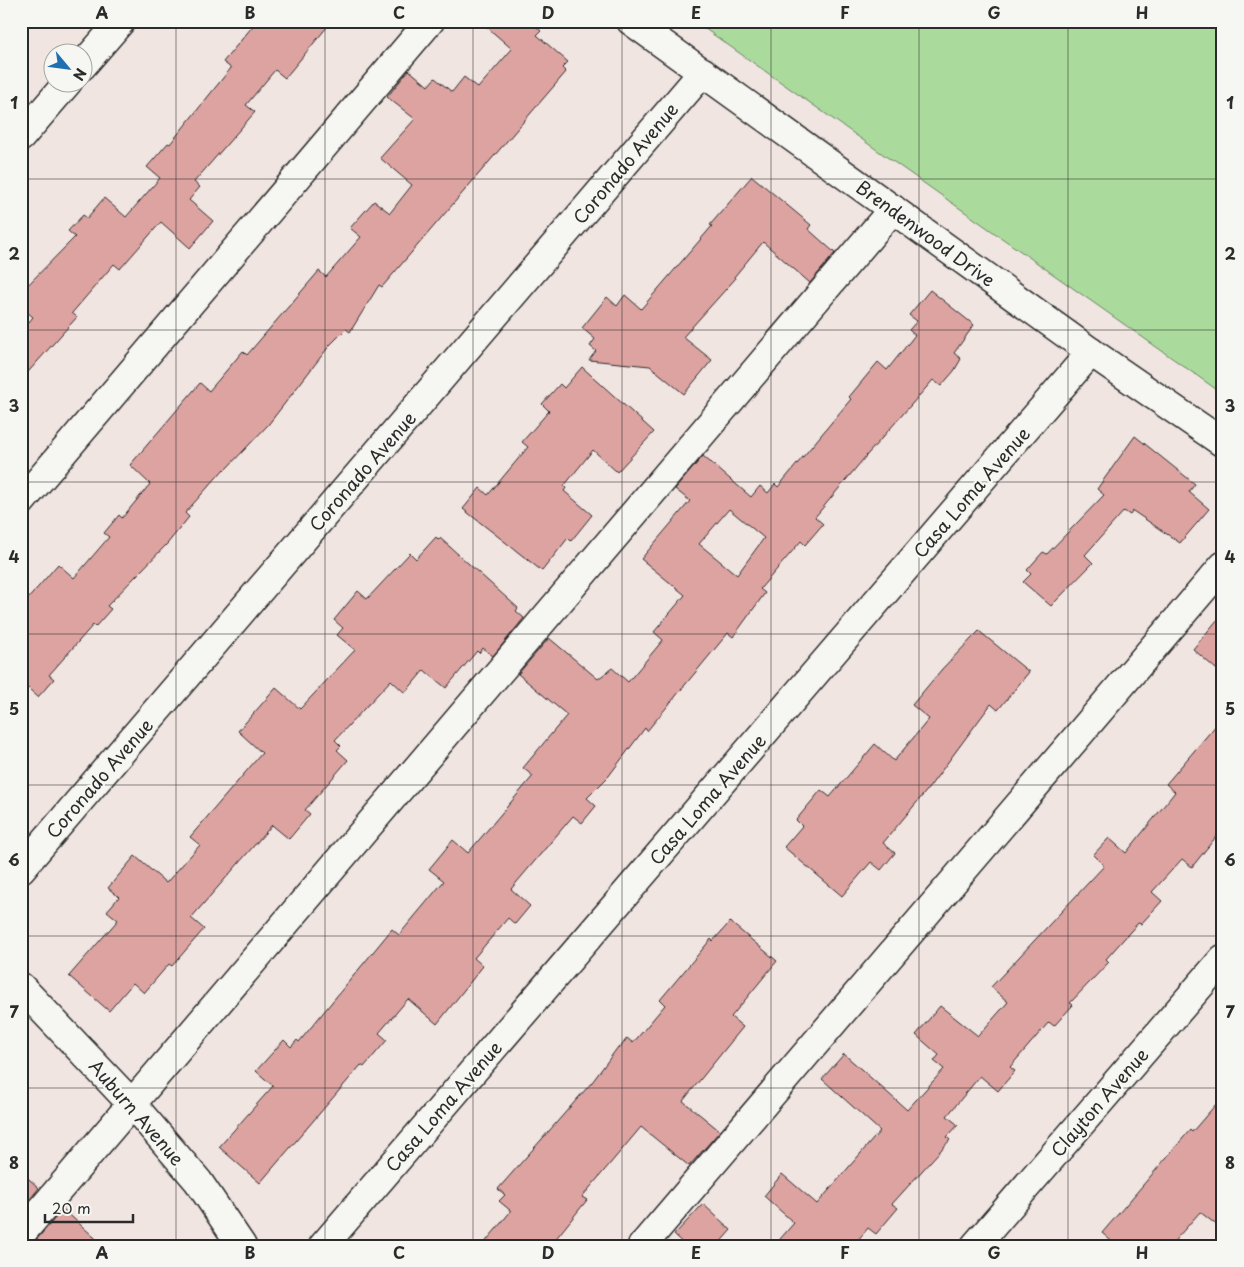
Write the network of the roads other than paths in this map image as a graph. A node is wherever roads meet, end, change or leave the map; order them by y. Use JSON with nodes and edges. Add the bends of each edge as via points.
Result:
{"nodes":[{"id":1,"x":121,"y":21,"type":"edge"},
{"id":2,"x":430,"y":21,"type":"edge"},
{"id":3,"x":631,"y":21,"type":"edge"},
{"id":4,"x":92,"y":54,"type":"edge"},
{"id":5,"x":703,"y":72,"type":"junction"},
{"id":6,"x":59,"y":92,"type":"edge"},
{"id":7,"x":21,"y":137,"type":"edge"},
{"id":8,"x":893,"y":209,"type":"junction"},
{"id":9,"x":1091,"y":352,"type":"junction"},
{"id":10,"x":1223,"y":443,"type":"edge"},
{"id":11,"x":21,"y":502,"type":"edge"},
{"id":12,"x":1223,"y":566,"type":"edge"},
{"id":13,"x":21,"y":869,"type":"edge"},
{"id":14,"x":1223,"y":959,"type":"edge"},
{"id":15,"x":21,"y":987,"type":"edge"},
{"id":16,"x":132,"y":1104,"type":"junction"},
{"id":17,"x":21,"y":1234,"type":"edge"},
{"id":18,"x":242,"y":1246,"type":"edge"},
{"id":19,"x":323,"y":1246,"type":"edge"},
{"id":20,"x":642,"y":1246,"type":"edge"},
{"id":21,"x":975,"y":1246,"type":"edge"}],
"edges":[{"from":1,"to":4,"type":"street"},
{"from":2,"to":11,"type":"street"},
{"from":3,"to":5,"type":"street","name":"Brendenwood Drive"},
{"from":5,"to":8,"type":"street","name":"Brendenwood Drive"},
{"from":5,"to":13,"type":"street","name":"Coronado Avenue"},
{"from":6,"to":7,"type":"street"},
{"from":8,"to":9,"type":"street","name":"Brendenwood Drive"},
{"from":8,"to":16,"type":"street"},
{"from":9,"to":10,"type":"street","name":"Brendenwood Drive"},
{"from":9,"to":19,"type":"street","name":"Casa Loma Avenue"},
{"from":12,"to":20,"type":"street"},
{"from":14,"to":21,"type":"street","name":"Clayton Avenue"},
{"from":15,"to":16,"type":"street","name":"Auburn Avenue"},
{"from":16,"to":17,"type":"street"},
{"from":16,"to":18,"type":"street","name":"Auburn Avenue","via":[[198,1181]]}]}
